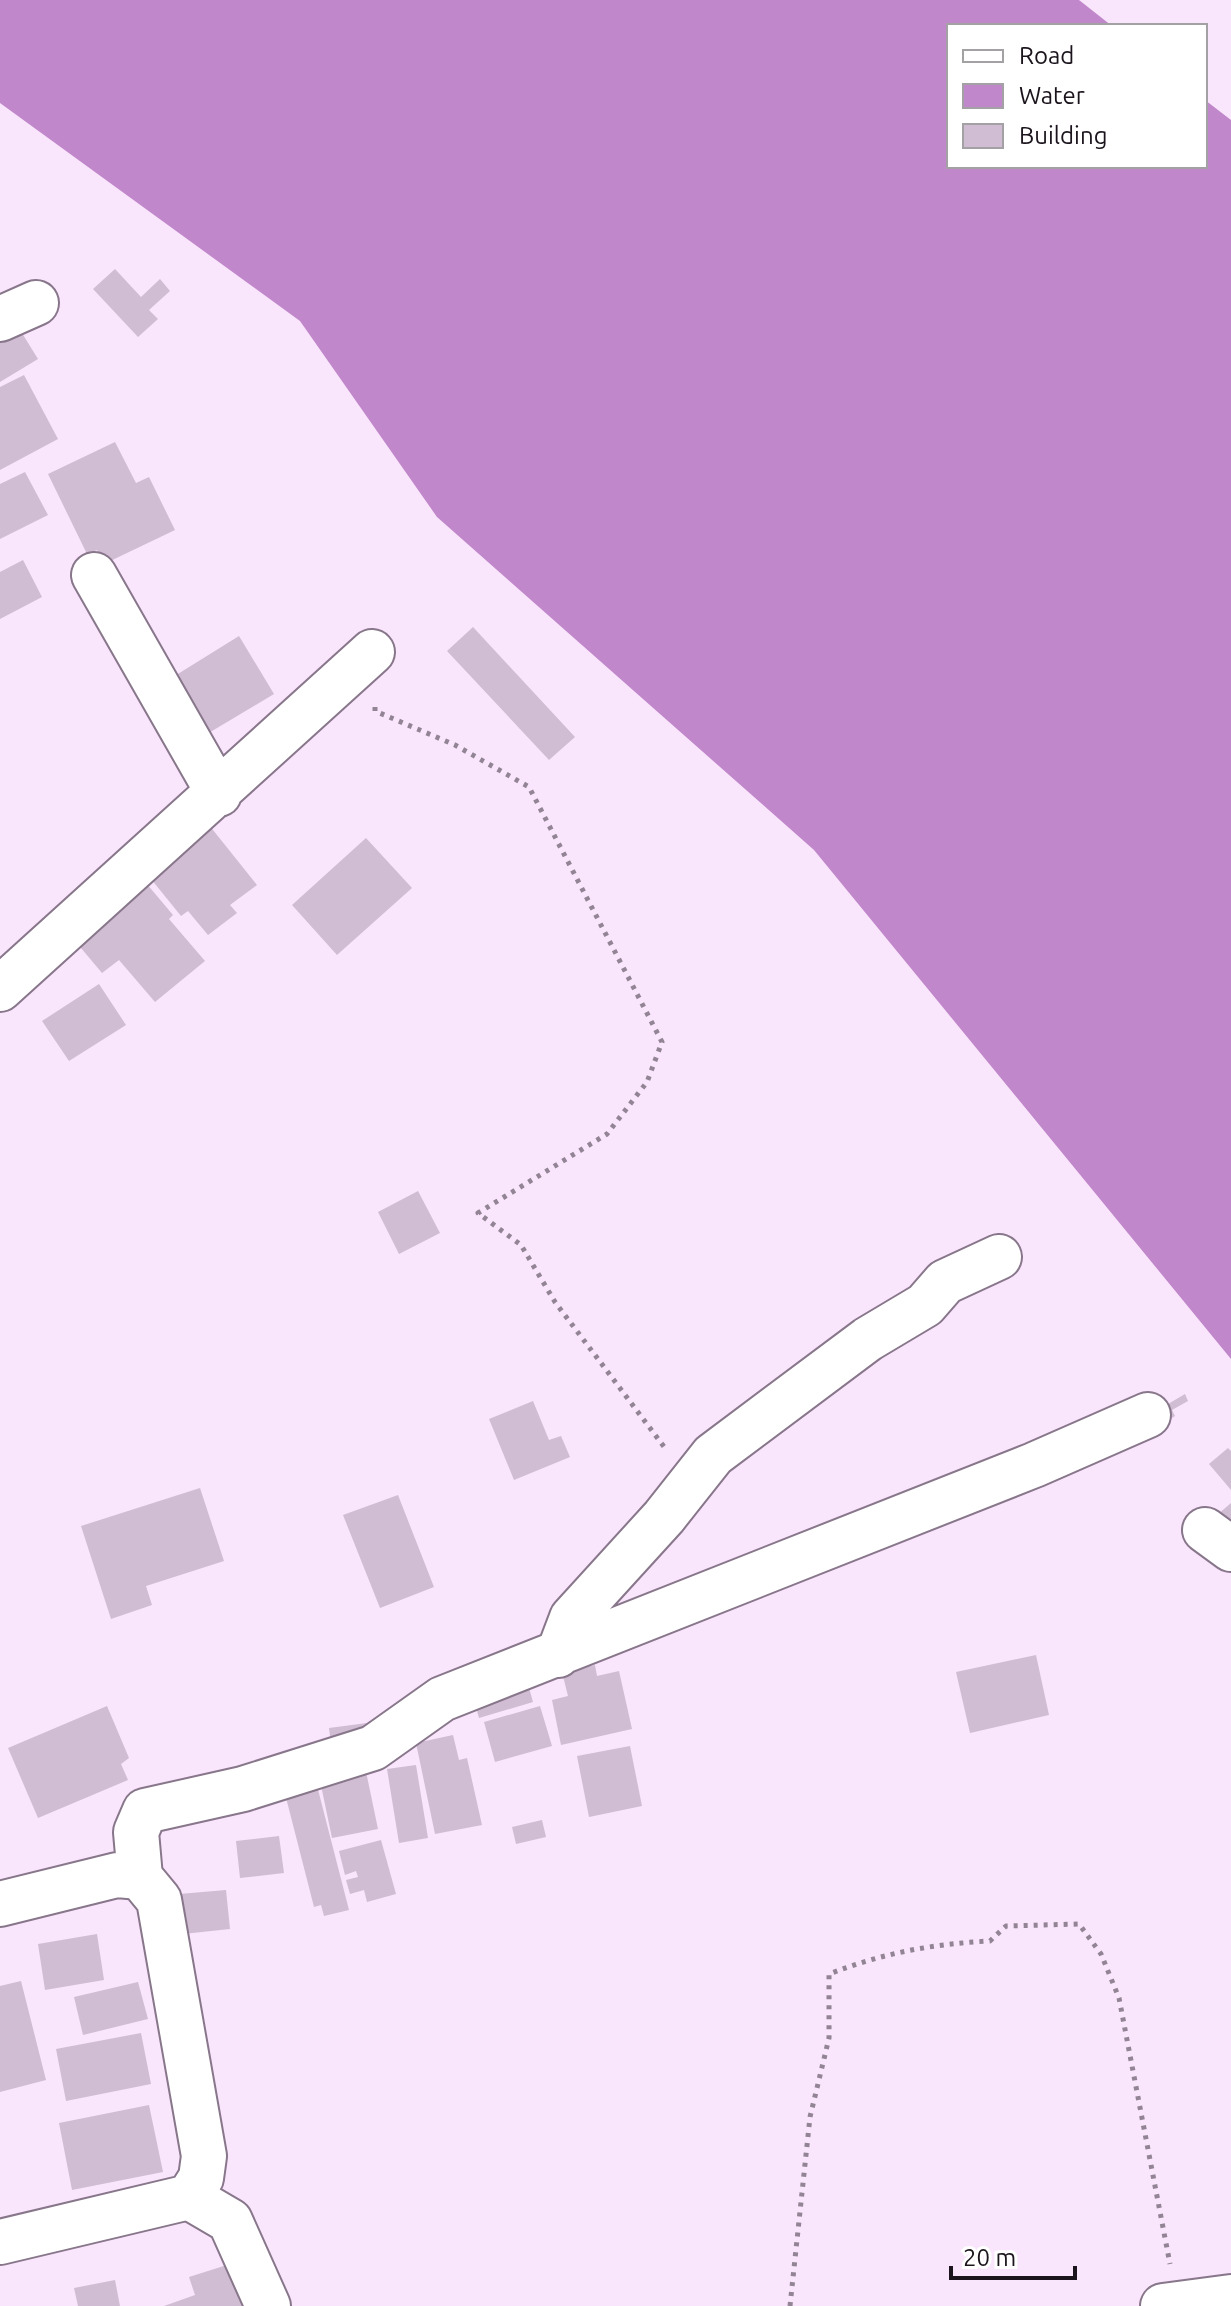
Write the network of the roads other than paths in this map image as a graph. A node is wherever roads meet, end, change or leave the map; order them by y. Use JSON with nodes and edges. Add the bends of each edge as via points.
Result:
{"nodes":[{"id":1,"x":94,"y":575,"type":"dead end"},
{"id":2,"x":372,"y":652,"type":"road end"},
{"id":3,"x":219,"y":794,"type":"junction"},
{"id":4,"x":0,"y":989,"type":"edge"},
{"id":5,"x":999,"y":1257,"type":"dead end"},
{"id":6,"x":1148,"y":1415,"type":"dead end"},
{"id":7,"x":558,"y":1655,"type":"junction"},
{"id":8,"x":140,"y":1877,"type":"junction"},
{"id":9,"x":0,"y":1904,"type":"edge"},
{"id":10,"x":189,"y":2197,"type":"junction"},
{"id":11,"x":0,"y":2242,"type":"edge"},
{"id":12,"x":1231,"y":2297,"type":"edge"},
{"id":13,"x":1171,"y":2304,"type":"edge"},
{"id":14,"x":268,"y":2306,"type":"edge"}],
"edges":[{"from":1,"to":3,"type":"street"},
{"from":2,"to":3,"type":"street"},
{"from":3,"to":4,"type":"street"},
{"from":5,"to":7,"type":"street","via":[[945,1282],[925,1305],[868,1339],[713,1455],[572,1618]]},
{"from":6,"to":7,"type":"street"},
{"from":7,"to":8,"type":"street","via":[[442,1699],[373,1748],[243,1789],[145,1811],[136,1832]]},
{"from":8,"to":9,"type":"street","via":[[117,1875]]},
{"from":8,"to":10,"type":"street","via":[[159,1900],[204,2156],[201,2178]]},
{"from":10,"to":11,"type":"street"},
{"from":10,"to":14,"type":"street","via":[[230,2221]]},
{"from":12,"to":13,"type":"street"}]}
